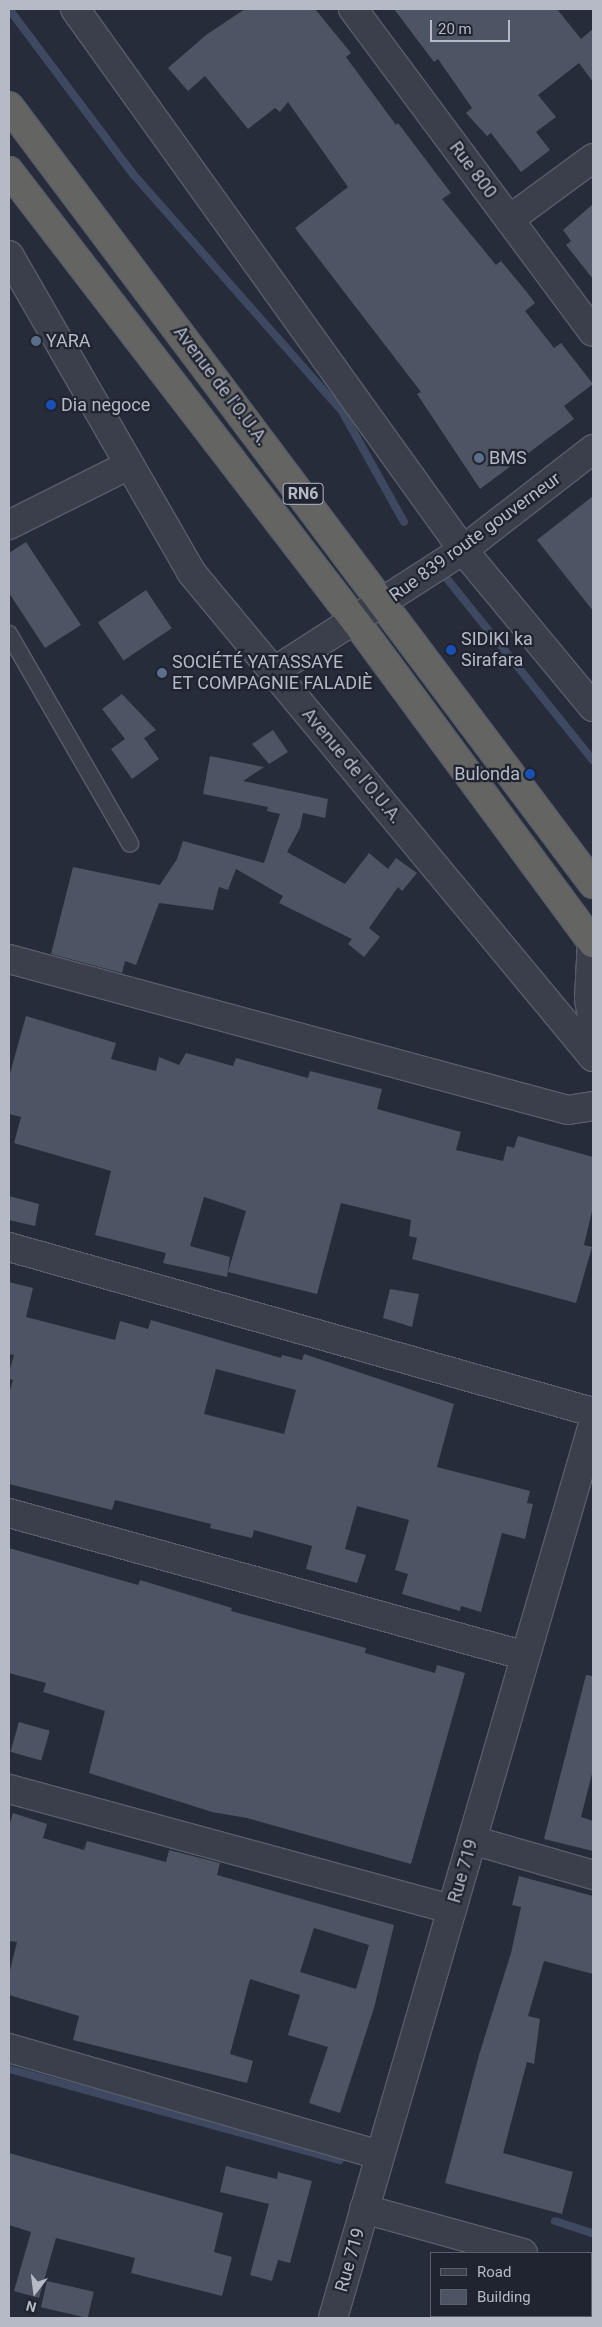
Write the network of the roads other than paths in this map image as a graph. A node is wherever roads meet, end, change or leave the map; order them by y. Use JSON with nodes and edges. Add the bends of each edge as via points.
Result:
{"nodes":[{"id":1,"x":75,"y":9,"type":"edge"},
{"id":2,"x":353,"y":9,"type":"edge"},
{"id":3,"x":9,"y":106,"type":"edge"},
{"id":4,"x":593,"y":158,"type":"edge"},
{"id":5,"x":9,"y":172,"type":"edge"},
{"id":6,"x":510,"y":220,"type":"junction"},
{"id":7,"x":9,"y":255,"type":"edge"},
{"id":8,"x":593,"y":332,"type":"edge"},
{"id":9,"x":593,"y":449,"type":"edge"},
{"id":10,"x":127,"y":466,"type":"junction"},
{"id":11,"x":9,"y":525,"type":"edge"},
{"id":12,"x":463,"y":550,"type":"junction"},
{"id":13,"x":385,"y":603,"type":"junction"},
{"id":14,"x":356,"y":622,"type":"junction"},
{"id":15,"x":9,"y":634,"type":"edge"},
{"id":16,"x":273,"y":672,"type":"junction"},
{"id":17,"x":593,"y":707,"type":"edge"},
{"id":18,"x":130,"y":844,"type":"dead end"},
{"id":19,"x":593,"y":884,"type":"edge"},
{"id":20,"x":592,"y":942,"type":"edge"},
{"id":21,"x":9,"y":958,"type":"edge"},
{"id":22,"x":593,"y":1021,"type":"edge"},
{"id":23,"x":593,"y":1057,"type":"edge"},
{"id":24,"x":593,"y":1106,"type":"edge"},
{"id":25,"x":9,"y":1247,"type":"edge"},
{"id":26,"x":593,"y":1412,"type":"edge"},
{"id":27,"x":593,"y":1424,"type":"edge"},
{"id":28,"x":9,"y":1513,"type":"edge"},
{"id":29,"x":526,"y":1656,"type":"junction"},
{"id":30,"x":9,"y":1789,"type":"edge"},
{"id":31,"x":472,"y":1840,"type":"junction"},
{"id":32,"x":593,"y":1875,"type":"edge"},
{"id":33,"x":452,"y":1909,"type":"junction"},
{"id":34,"x":9,"y":2048,"type":"edge"},
{"id":35,"x":380,"y":2155,"type":"junction"},
{"id":36,"x":364,"y":2209,"type":"junction"},
{"id":37,"x":519,"y":2252,"type":"edge"},
{"id":38,"x":333,"y":2318,"type":"edge"}],
"edges":[{"from":1,"to":12,"type":"street"},
{"from":2,"to":6,"type":"street","name":"Rue 800"},
{"from":3,"to":13,"type":"highway","name":"Avenue de l'O.U.A.","number":"RN6"},
{"from":4,"to":6,"type":"street"},
{"from":5,"to":14,"type":"highway","name":"Avenue de l'O.U.A.","number":"RN6"},
{"from":6,"to":8,"type":"street","name":"Rue 800"},
{"from":7,"to":10,"type":"street","name":"Avenue de l'O.U.A."},
{"from":9,"to":12,"type":"street","name":"Rue 839 route gouverneur"},
{"from":10,"to":11,"type":"street"},
{"from":10,"to":16,"type":"street","name":"Avenue de l'O.U.A.","via":[[191,572]]},
{"from":12,"to":13,"type":"street","name":"Rue 839 route gouverneur"},
{"from":12,"to":17,"type":"street"},
{"from":13,"to":14,"type":"street","name":"Rue 839 route gouverneur"},
{"from":13,"to":19,"type":"highway","name":"Avenue de l'O.U.A.","number":"RN6"},
{"from":14,"to":16,"type":"street","name":"Rue 839 route gouverneur"},
{"from":14,"to":20,"type":"highway","name":"Avenue de l'O.U.A.","number":"RN6"},
{"from":15,"to":18,"type":"lane"},
{"from":16,"to":23,"type":"street","name":"Avenue de l'O.U.A."},
{"from":20,"to":22,"type":"street","via":[[589,999]]},
{"from":21,"to":24,"type":"street","via":[[568,1110]]},
{"from":25,"to":26,"type":"street"},
{"from":27,"to":29,"type":"street","name":"Rue 719"},
{"from":28,"to":29,"type":"street"},
{"from":29,"to":31,"type":"street","name":"Rue 719"},
{"from":30,"to":33,"type":"street"},
{"from":31,"to":32,"type":"street"},
{"from":31,"to":33,"type":"street","name":"Rue 719"},
{"from":33,"to":35,"type":"street","name":"Rue 719"},
{"from":34,"to":35,"type":"street"},
{"from":35,"to":36,"type":"street","name":"Rue 719"},
{"from":36,"to":37,"type":"street"},
{"from":36,"to":38,"type":"street","name":"Rue 719"}]}
